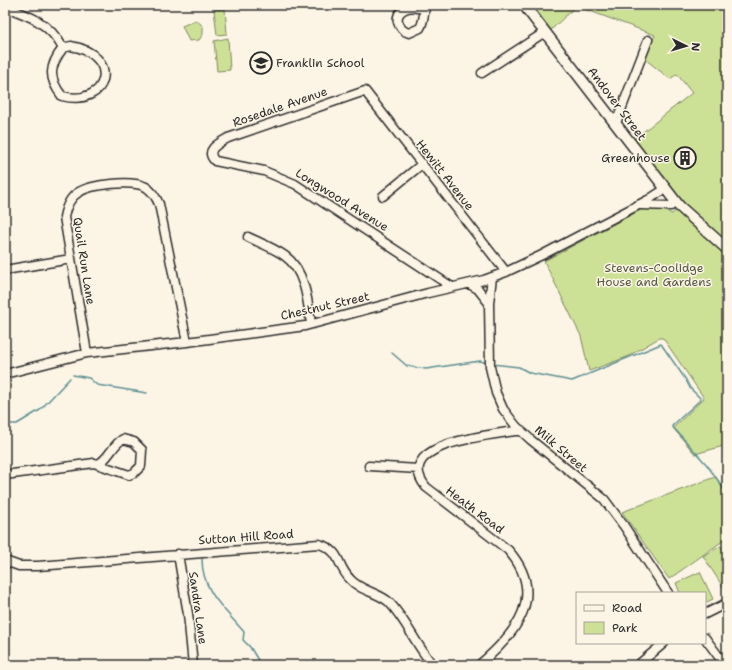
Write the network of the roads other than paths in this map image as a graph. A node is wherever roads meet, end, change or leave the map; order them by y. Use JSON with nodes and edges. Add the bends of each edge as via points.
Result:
{"nodes":[{"id":1,"x":524,"y":5,"type":"edge"},
{"id":2,"x":5,"y":7,"type":"edge"},
{"id":3,"x":545,"y":32,"type":"junction"},
{"id":4,"x":648,"y":40,"type":"dead end"},
{"id":5,"x":63,"y":48,"type":"junction"},
{"id":6,"x":482,"y":73,"type":"dead end"},
{"id":7,"x":365,"y":91,"type":"joint"},
{"id":8,"x":625,"y":102,"type":"junction"},
{"id":9,"x":606,"y":111,"type":"junction"},
{"id":10,"x":616,"y":123,"type":"junction"},
{"id":11,"x":211,"y":156,"type":"joint"},
{"id":12,"x":422,"y":164,"type":"junction"},
{"id":13,"x":665,"y":189,"type":"junction"},
{"id":14,"x":383,"y":196,"type":"dead end"},
{"id":15,"x":676,"y":202,"type":"junction"},
{"id":16,"x":634,"y":206,"type":"junction"},
{"id":17,"x":248,"y":237,"type":"dead end"},
{"id":18,"x":727,"y":249,"type":"edge"},
{"id":19,"x":71,"y":259,"type":"junction"},
{"id":20,"x":5,"y":270,"type":"edge"},
{"id":21,"x":506,"y":272,"type":"junction"},
{"id":22,"x":492,"y":277,"type":"junction"},
{"id":23,"x":469,"y":284,"type":"junction"},
{"id":24,"x":452,"y":287,"type":"junction"},
{"id":25,"x":490,"y":304,"type":"junction"},
{"id":26,"x":311,"y":324,"type":"junction"},
{"id":27,"x":187,"y":342,"type":"junction"},
{"id":28,"x":87,"y":353,"type":"junction"},
{"id":29,"x":5,"y":374,"type":"edge"},
{"id":30,"x":520,"y":430,"type":"junction"},
{"id":31,"x":98,"y":464,"type":"junction"},
{"id":32,"x":369,"y":466,"type":"dead end"},
{"id":33,"x":418,"y":469,"type":"junction"},
{"id":34,"x":5,"y":475,"type":"edge"},
{"id":35,"x":178,"y":554,"type":"junction"},
{"id":36,"x":5,"y":561,"type":"edge"},
{"id":37,"x":667,"y":592,"type":"edge"},
{"id":38,"x":727,"y":603,"type":"edge"},
{"id":39,"x":706,"y":614,"type":"edge"},
{"id":40,"x":706,"y":639,"type":"edge"},
{"id":41,"x":663,"y":644,"type":"edge"},
{"id":42,"x":193,"y":665,"type":"edge"},
{"id":43,"x":433,"y":665,"type":"edge"},
{"id":44,"x":479,"y":665,"type":"edge"},
{"id":45,"x":638,"y":665,"type":"edge"},
{"id":46,"x":725,"y":665,"type":"edge"}],
"edges":[{"from":1,"to":3,"type":"main road","name":"Andover Street"},
{"from":2,"to":5,"type":"street","via":[[40,22],[54,32]]},
{"from":3,"to":6,"type":"street"},
{"from":3,"to":9,"type":"main road","name":"Andover Street"},
{"from":4,"to":8,"type":"street"},
{"from":5,"to":5,"type":"street","via":[[52,68],[52,81],[62,96],[76,99],[87,97],[97,90],[103,81],[104,71],[101,63],[83,48]]},
{"from":7,"to":11,"type":"street","name":"Rosedale Avenue","via":[[228,138],[211,150]]},
{"from":7,"to":12,"type":"street","name":"Hewitt Avenue"},
{"from":8,"to":9,"type":"street","via":[[619,110]]},
{"from":8,"to":10,"type":"street"},
{"from":9,"to":10,"type":"main road","name":"Andover Street"},
{"from":10,"to":13,"type":"main road","name":"Andover Street"},
{"from":11,"to":24,"type":"street","name":"Longwood Avenue","via":[[218,162],[264,171],[295,184]]},
{"from":12,"to":14,"type":"street"},
{"from":12,"to":21,"type":"street","name":"Hewitt Avenue"},
{"from":13,"to":15,"type":"main road","name":"Andover Street"},
{"from":13,"to":16,"type":"street","name":"Chestnut Street"},
{"from":15,"to":16,"type":"street","name":"Chestnut Street","via":[[671,206]]},
{"from":15,"to":18,"type":"main road","name":"Andover Street"},
{"from":16,"to":21,"type":"street","name":"Chestnut Street"},
{"from":17,"to":26,"type":"street","via":[[284,255],[294,264],[302,280]]},
{"from":19,"to":20,"type":"street"},
{"from":19,"to":27,"type":"street","name":"Quail Run Lane","via":[[64,217],[66,206],[73,197],[87,188],[100,186],[131,183],[147,188],[159,204]]},
{"from":19,"to":28,"type":"street","name":"Quail Run Lane"},
{"from":21,"to":22,"type":"street","name":"Chestnut Street"},
{"from":22,"to":23,"type":"street","name":"Chestnut Street"},
{"from":22,"to":25,"type":"street","name":"Milk Street"},
{"from":23,"to":24,"type":"street","name":"Chestnut Street"},
{"from":23,"to":25,"type":"street","via":[[478,289]]},
{"from":24,"to":26,"type":"street","name":"Chestnut Street"},
{"from":25,"to":30,"type":"street","name":"Milk Street","via":[[489,364],[500,402]]},
{"from":26,"to":27,"type":"street","name":"Chestnut Street"},
{"from":27,"to":28,"type":"street","name":"Chestnut Street"},
{"from":28,"to":29,"type":"street","name":"Chestnut Street"},
{"from":30,"to":33,"type":"street","via":[[443,445],[426,454]]},
{"from":30,"to":37,"type":"street","name":"Milk Street","via":[[604,500]]},
{"from":31,"to":31,"type":"street","via":[[124,474],[134,474],[141,466],[142,450],[134,442],[124,439]]},
{"from":31,"to":34,"type":"street"},
{"from":32,"to":33,"type":"street"},
{"from":33,"to":44,"type":"street","name":"Heath Road","via":[[426,487],[508,550],[517,560],[524,577],[522,618],[509,638]]},
{"from":35,"to":36,"type":"street","name":"Sutton Hill Road","via":[[38,566],[20,566]]},
{"from":35,"to":42,"type":"street","name":"Sandra Lane"},
{"from":35,"to":43,"type":"street","name":"Sutton Hill Road","via":[[245,551],[308,544],[324,546],[335,552],[344,572],[352,582],[388,601]]},
{"from":38,"to":39,"type":"street"},
{"from":40,"to":46,"type":"street"},
{"from":41,"to":45,"type":"street"}]}
